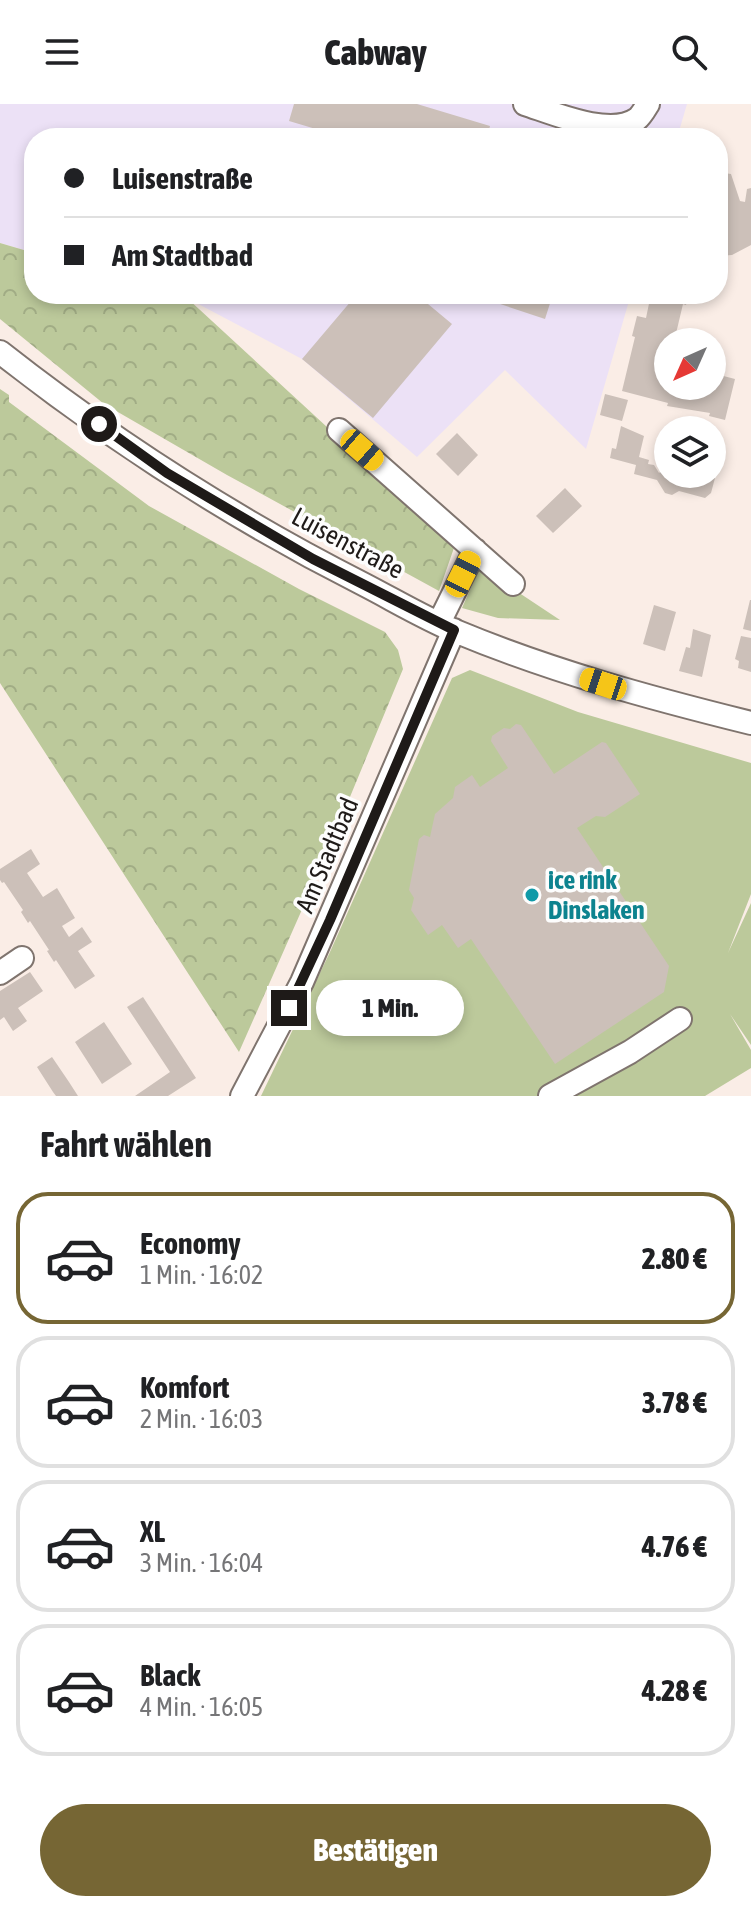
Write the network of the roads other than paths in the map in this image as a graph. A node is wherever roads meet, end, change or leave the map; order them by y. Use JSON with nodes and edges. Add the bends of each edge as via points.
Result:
{"nodes":[{"id":1,"x":525,"y":104,"type":"edge"},
{"id":2,"x":648,"y":104,"type":"edge"},
{"id":3,"x":0,"y":352,"type":"edge"},
{"id":4,"x":339,"y":430,"type":"dead end"},
{"id":5,"x":475,"y":550,"type":"junction"},
{"id":6,"x":513,"y":584,"type":"dead end"},
{"id":7,"x":446,"y":627,"type":"junction"},
{"id":8,"x":751,"y":723,"type":"edge"},
{"id":9,"x":22,"y":958,"type":"dead end"},
{"id":10,"x":0,"y":973,"type":"edge"},
{"id":11,"x":680,"y":1019,"type":"dead end"},
{"id":12,"x":242,"y":1096,"type":"edge"},
{"id":13,"x":550,"y":1096,"type":"edge"}],
"edges":[{"from":1,"to":2,"type":"street","via":[[616,127],[637,119]]},
{"from":3,"to":7,"type":"street","name":"Luisenstraße","via":[[167,473],[313,559]]},
{"from":4,"to":5,"type":"street"},
{"from":5,"to":6,"type":"street"},
{"from":5,"to":7,"type":"street","name":"Am Stadtbad"},
{"from":7,"to":8,"type":"street","name":"Luisenstraße","via":[[626,692]]},
{"from":7,"to":12,"type":"street","name":"Am Stadtbad","via":[[314,957]]},
{"from":9,"to":10,"type":"street"},
{"from":11,"to":13,"type":"street"}]}
